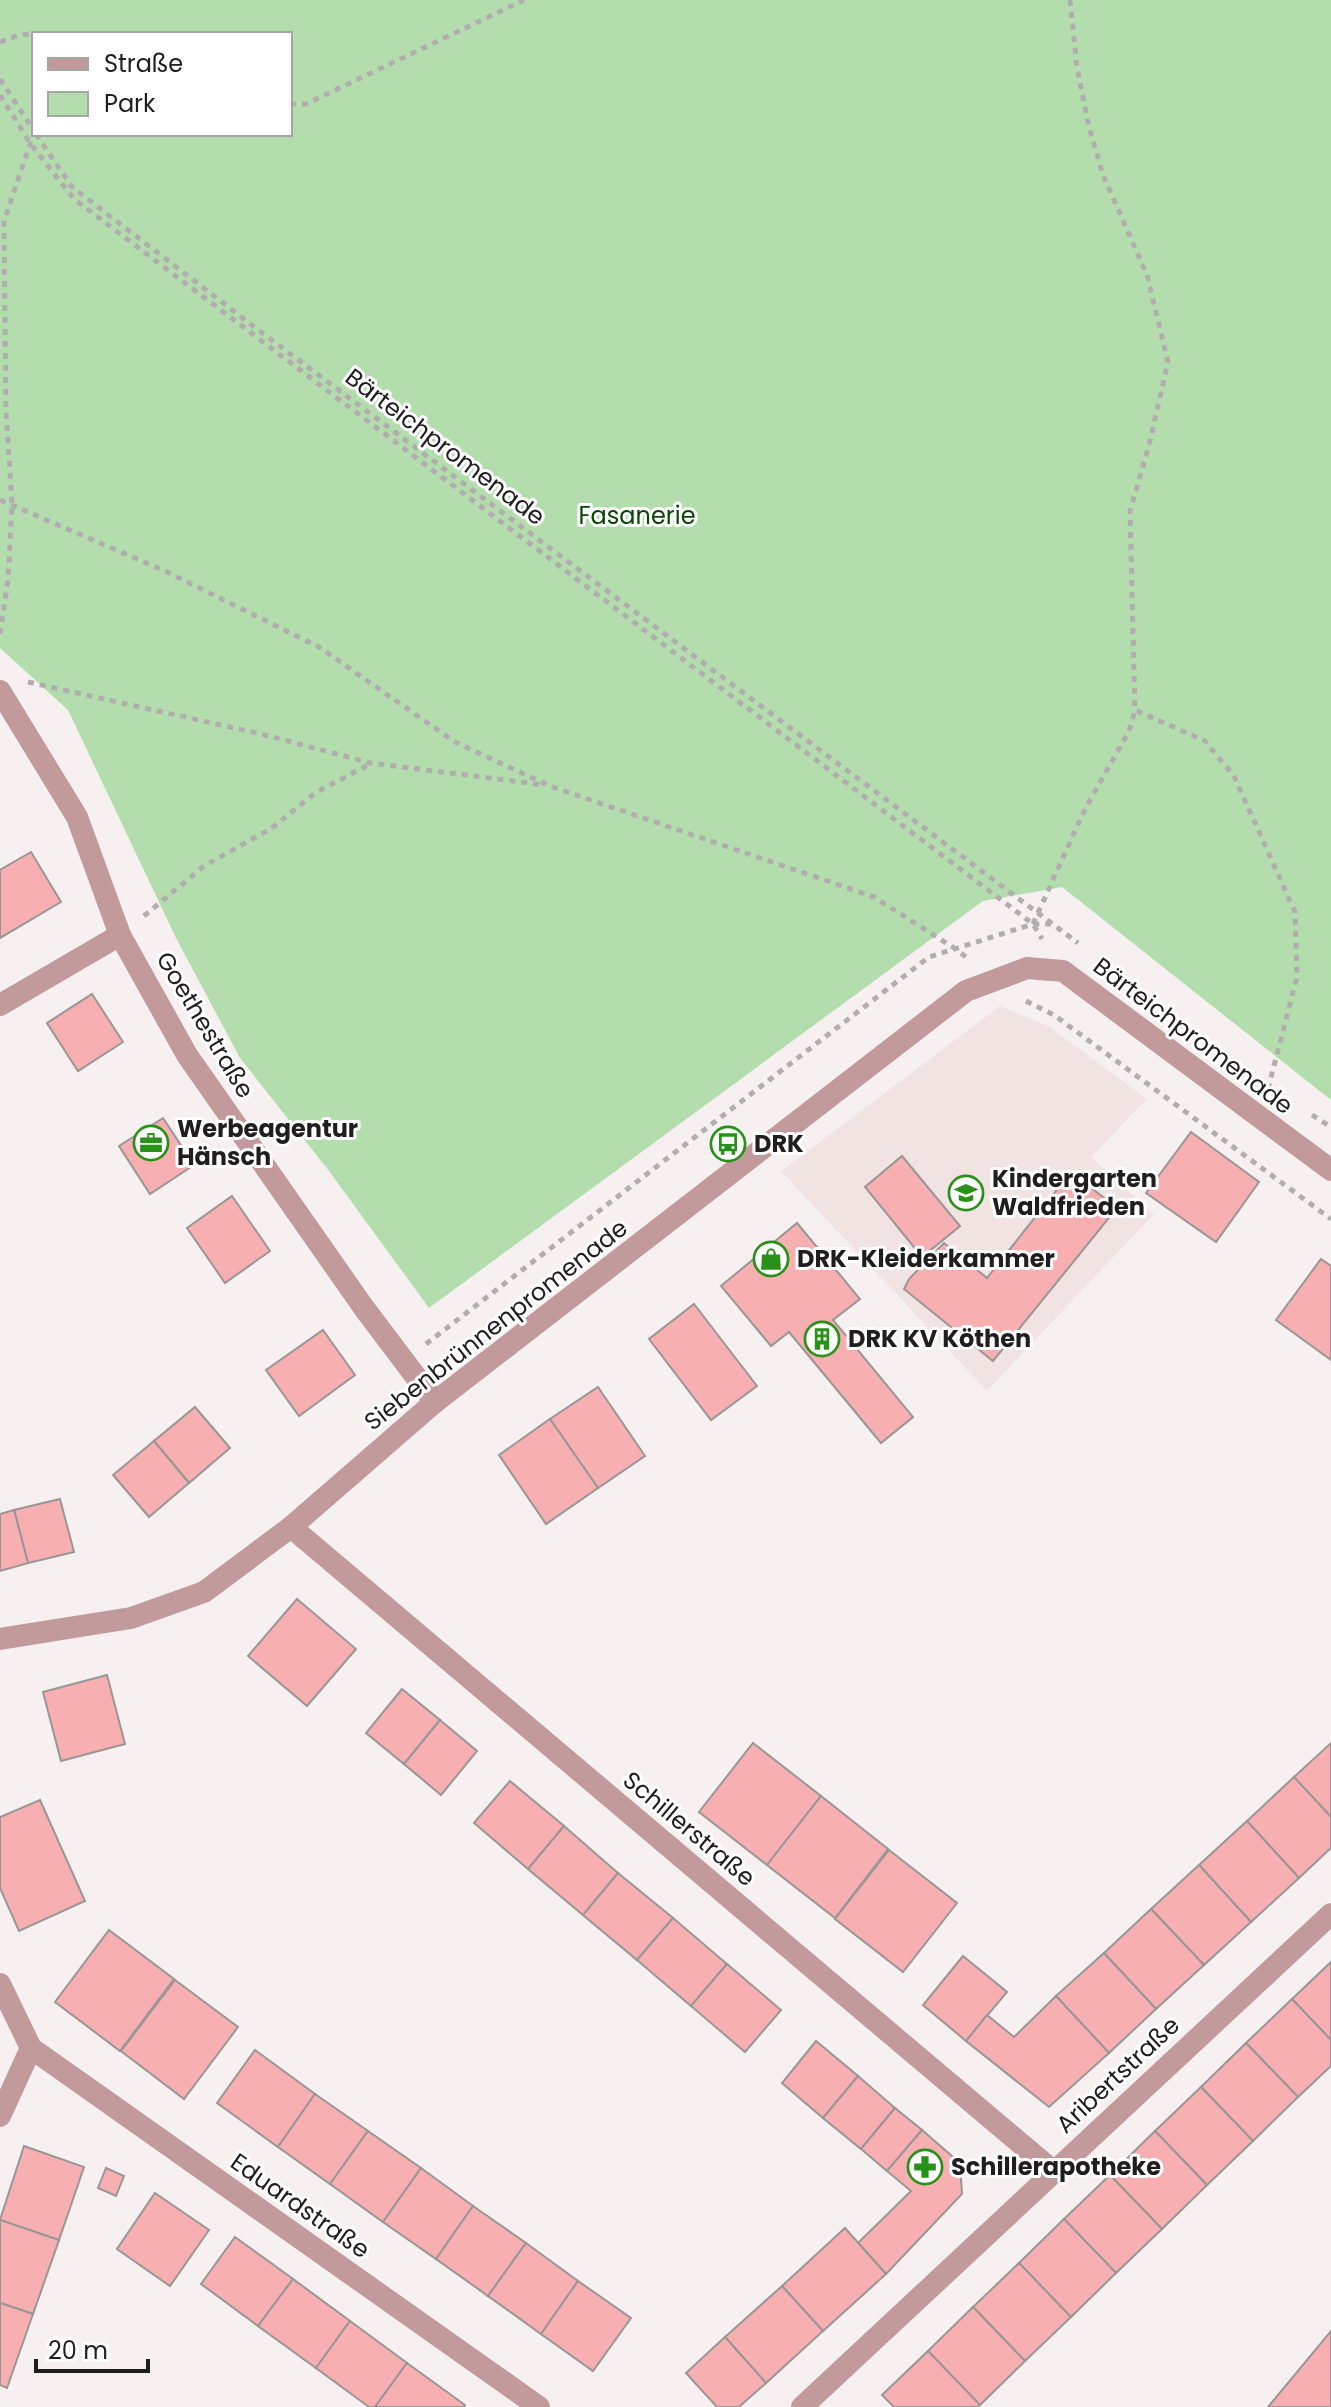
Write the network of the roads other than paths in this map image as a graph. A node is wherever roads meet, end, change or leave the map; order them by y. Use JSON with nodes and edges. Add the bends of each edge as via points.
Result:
{"nodes":[{"id":1,"x":8,"y":685,"type":"edge"},
{"id":2,"x":120,"y":935,"type":"junction"},
{"id":3,"x":993,"y":979,"type":"joint"},
{"id":4,"x":0,"y":1005,"type":"edge"},
{"id":5,"x":1331,"y":1170,"type":"edge"},
{"id":6,"x":435,"y":1402,"type":"junction"},
{"id":7,"x":291,"y":1527,"type":"junction"},
{"id":8,"x":0,"y":1639,"type":"edge"},
{"id":9,"x":1331,"y":1914,"type":"edge"},
{"id":10,"x":0,"y":1984,"type":"edge"},
{"id":11,"x":31,"y":2048,"type":"junction"},
{"id":12,"x":0,"y":2116,"type":"edge"},
{"id":13,"x":1053,"y":2171,"type":"junction"},
{"id":14,"x":539,"y":2407,"type":"edge"},
{"id":15,"x":802,"y":2407,"type":"edge"}],
"edges":[{"from":1,"to":2,"type":"street","name":"Goethestraße","via":[[77,817]]},
{"from":2,"to":4,"type":"street"},
{"from":2,"to":6,"type":"street","name":"Goethestraße","via":[[187,1055]]},
{"from":3,"to":5,"type":"street","name":"Bärteichpromenade","via":[[1027,968],[1063,971]]},
{"from":3,"to":6,"type":"street","name":"Siebenbrünnenpromenade","via":[[966,991]]},
{"from":6,"to":7,"type":"street","name":"Siebenbrünnenpromenade"},
{"from":7,"to":8,"type":"street","name":"Siebenbrünnenpromenade","via":[[204,1592],[131,1618]]},
{"from":7,"to":13,"type":"street","name":"Schillerstraße"},
{"from":9,"to":13,"type":"street","name":"Aribertstraße"},
{"from":10,"to":11,"type":"street"},
{"from":11,"to":12,"type":"street"},
{"from":11,"to":14,"type":"street","name":"Eduardstraße"},
{"from":13,"to":15,"type":"street","name":"Aribertstraße"}]}
